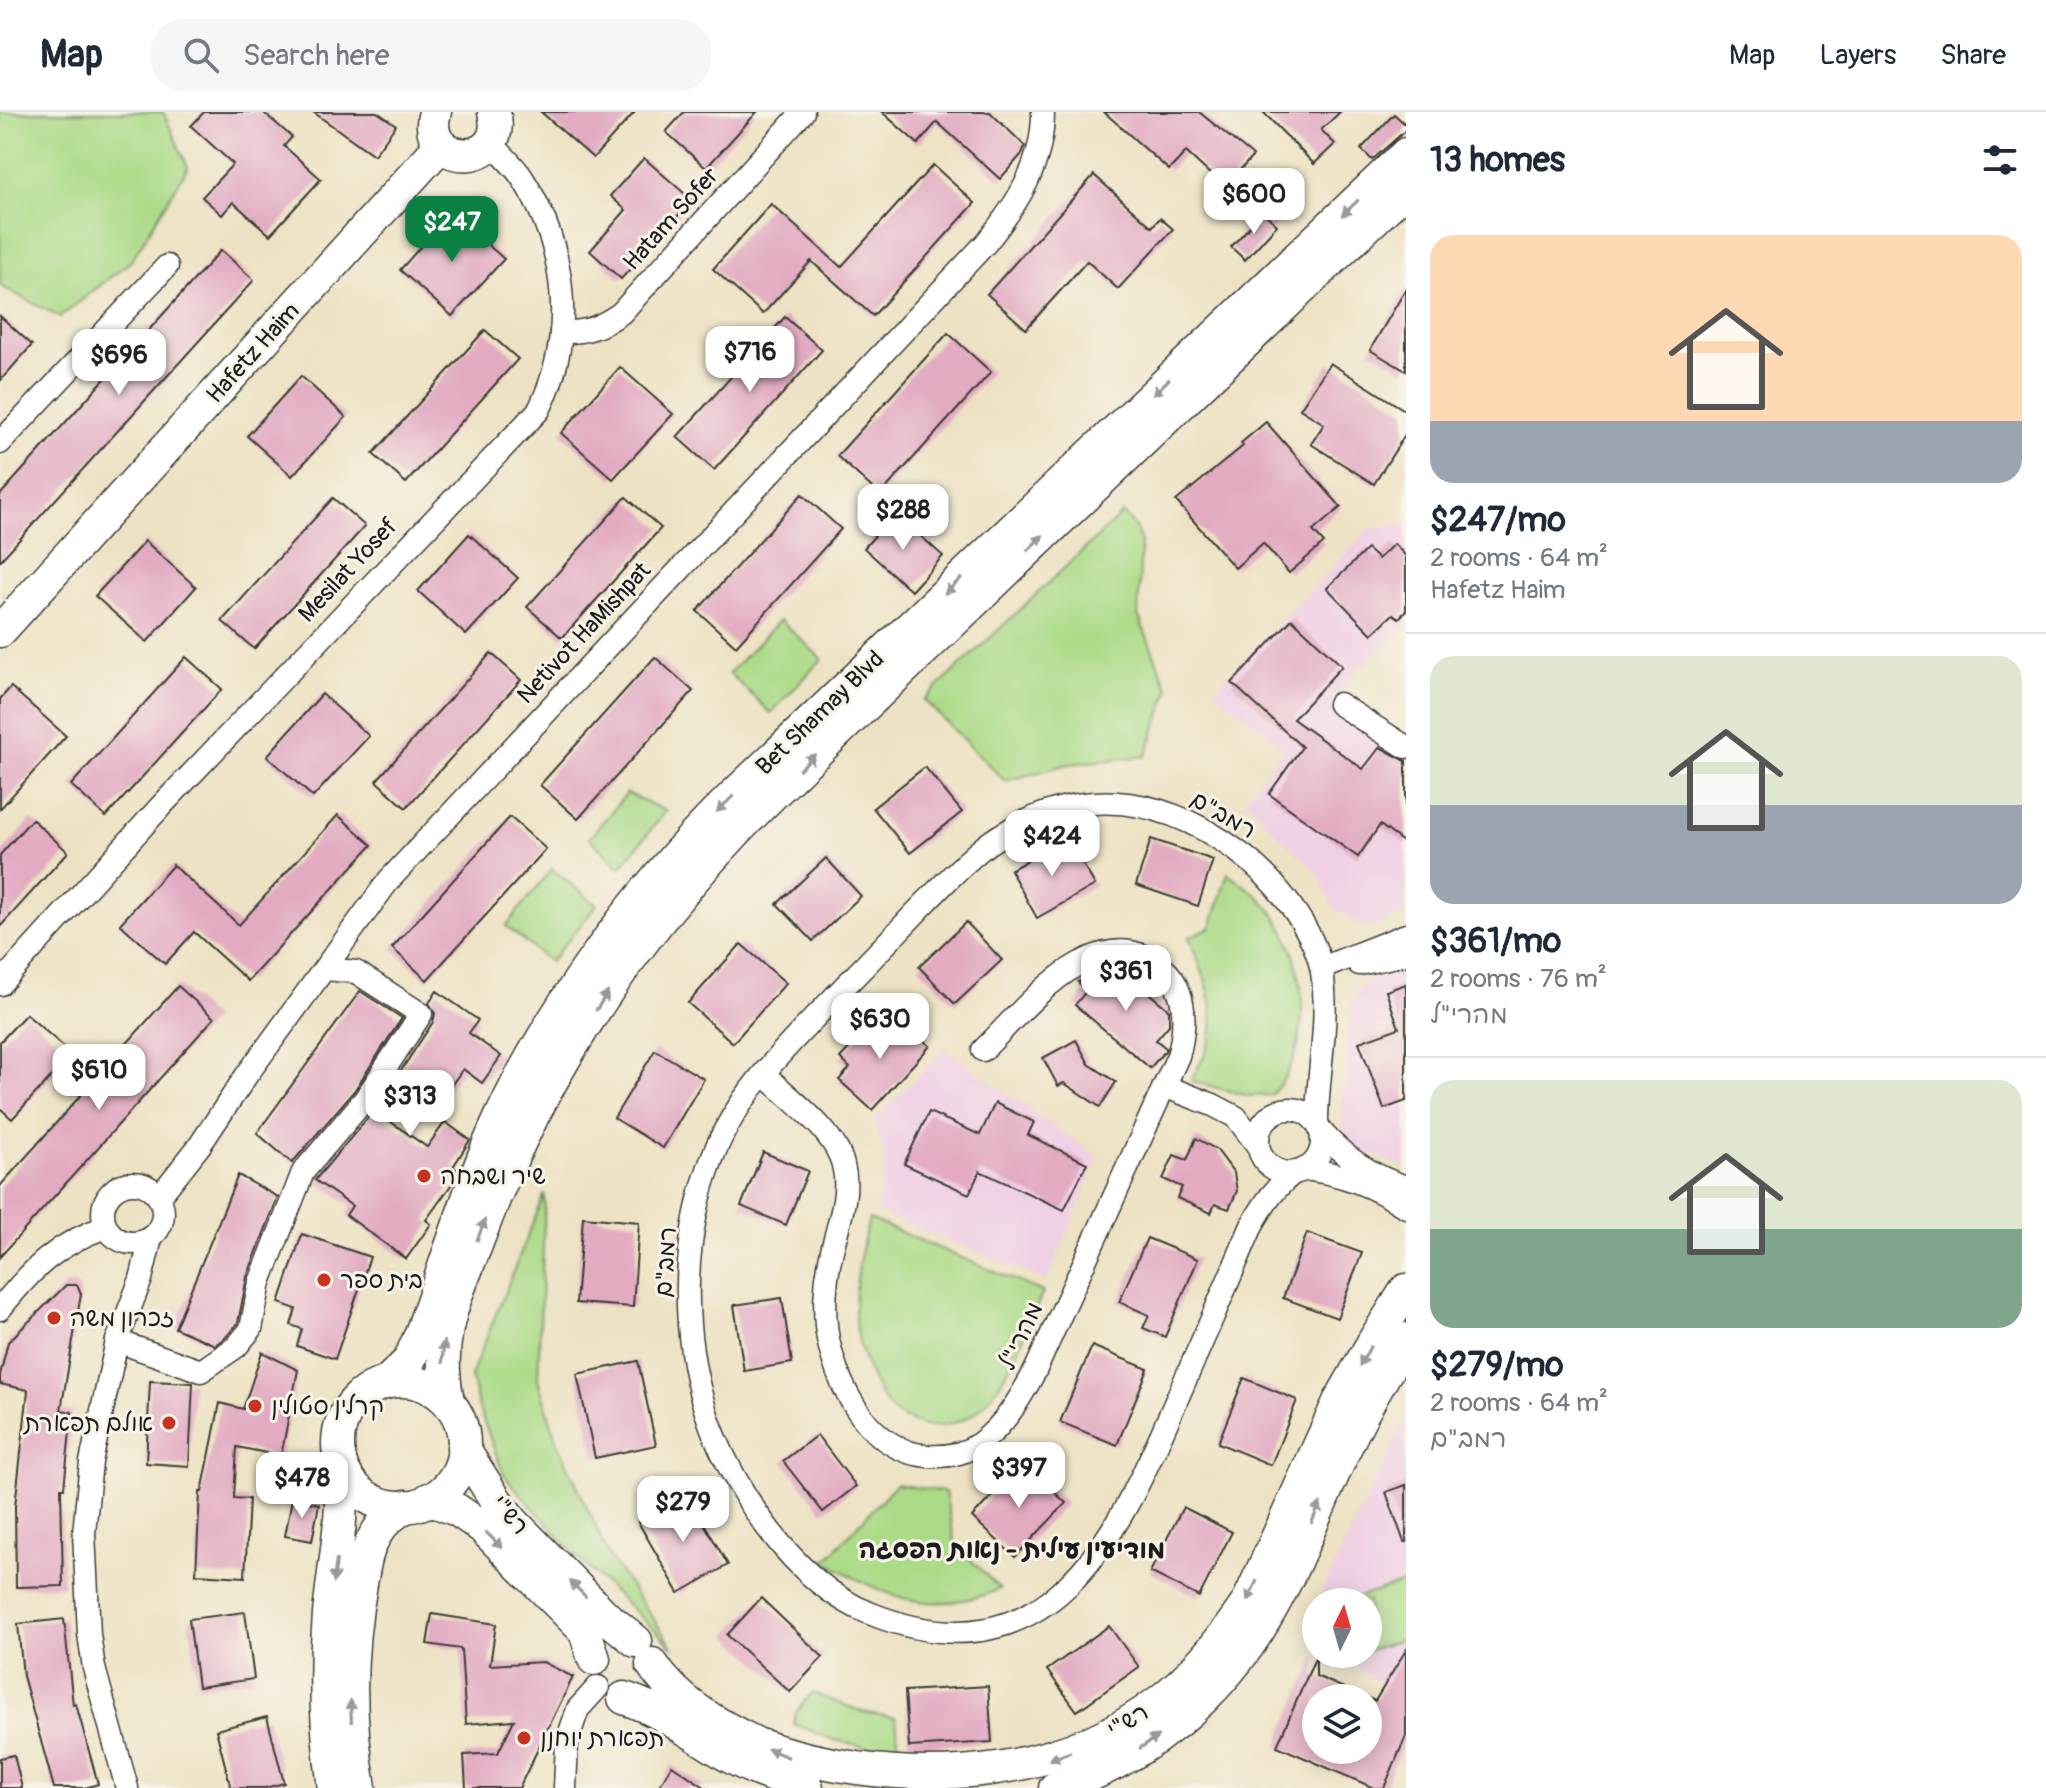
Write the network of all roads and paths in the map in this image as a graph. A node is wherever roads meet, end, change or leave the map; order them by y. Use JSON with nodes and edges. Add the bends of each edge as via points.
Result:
{"nodes":[{"id":1,"x":435,"y":112,"type":"edge"},
{"id":2,"x":803,"y":112,"type":"edge"},
{"id":3,"x":1043,"y":112,"type":"edge"},
{"id":4,"x":492,"y":127,"type":"edge"},
{"id":5,"x":441,"y":145,"type":"junction"},
{"id":6,"x":1406,"y":154,"type":"edge"},
{"id":7,"x":1406,"y":189,"type":"edge"},
{"id":8,"x":167,"y":266,"type":"dead end"},
{"id":9,"x":561,"y":332,"type":"junction"},
{"id":10,"x":0,"y":443,"type":"edge"},
{"id":11,"x":0,"y":631,"type":"edge"},
{"id":12,"x":1339,"y":704,"type":"dead end"},
{"id":13,"x":1406,"y":747,"type":"edge"},
{"id":14,"x":1406,"y":935,"type":"edge"},
{"id":15,"x":1406,"y":954,"type":"edge"},
{"id":16,"x":1322,"y":968,"type":"junction"},
{"id":17,"x":326,"y":969,"type":"junction"},
{"id":18,"x":0,"y":984,"type":"edge"},
{"id":19,"x":983,"y":1050,"type":"dead end"},
{"id":20,"x":1320,"y":1062,"type":"junction"},
{"id":21,"x":764,"y":1074,"type":"junction"},
{"id":22,"x":1164,"y":1086,"type":"junction"},
{"id":23,"x":1213,"y":1105,"type":"junction"},
{"id":24,"x":1281,"y":1110,"type":"junction"},
{"id":25,"x":1319,"y":1127,"type":"junction"},
{"id":26,"x":1260,"y":1149,"type":"junction"},
{"id":27,"x":1300,"y":1171,"type":"junction"},
{"id":28,"x":1406,"y":1187,"type":"edge"},
{"id":29,"x":159,"y":1197,"type":"junction"},
{"id":30,"x":1406,"y":1207,"type":"edge"},
{"id":31,"x":1253,"y":1223,"type":"junction"},
{"id":32,"x":106,"y":1227,"type":"junction"},
{"id":33,"x":151,"y":1238,"type":"junction"},
{"id":34,"x":1406,"y":1290,"type":"edge"},
{"id":35,"x":444,"y":1301,"type":"junction"},
{"id":36,"x":0,"y":1309,"type":"edge"},
{"id":37,"x":1406,"y":1339,"type":"edge"},
{"id":38,"x":117,"y":1341,"type":"junction"},
{"id":39,"x":386,"y":1383,"type":"junction"},
{"id":40,"x":448,"y":1401,"type":"junction"},
{"id":41,"x":463,"y":1448,"type":"junction"},
{"id":42,"x":341,"y":1466,"type":"junction"},
{"id":43,"x":417,"y":1502,"type":"junction"},
{"id":44,"x":644,"y":1653,"type":"junction"},
{"id":45,"x":605,"y":1681,"type":"junction"},
{"id":46,"x":127,"y":1788,"type":"edge"},
{"id":47,"x":334,"y":1788,"type":"edge"},
{"id":48,"x":360,"y":1788,"type":"edge"},
{"id":49,"x":565,"y":1788,"type":"edge"},
{"id":50,"x":807,"y":1788,"type":"edge"},
{"id":51,"x":1055,"y":1788,"type":"edge"}],
"edges":[{"from":1,"to":5,"type":"street","via":[[433,129]]},
{"from":2,"to":9,"type":"street","name":"Hatam Sofer","via":[[621,313],[600,328]]},
{"from":3,"to":17,"type":"street","name":"Netivot HaMishpat","via":[[1039,154],[1027,185],[986,243],[401,867]]},
{"from":4,"to":5,"type":"street","via":[[482,150],[461,155]]},
{"from":4,"to":9,"type":"street","name":"Mesilat Yosef","via":[[553,242],[564,304]]},
{"from":5,"to":11,"type":"street","name":"Hafetz Haim"},
{"from":6,"to":35,"type":"street","name":"Bet Shamay Blvd","one_way":true,"via":[[674,856],[576,987],[525,1070],[488,1146]]},
{"from":35,"to":7,"type":"street","name":"Bet Shamay Blvd","one_way":true,"via":[[532,1115],[609,989],[672,902],[766,801]]},
{"from":8,"to":10,"type":"street"},
{"from":9,"to":18,"type":"street","name":"Mesilat Yosef","via":[[549,390],[539,410],[161,806]]},
{"from":12,"to":13,"type":"street"},
{"from":14,"to":16,"type":"street"},
{"from":15,"to":16,"type":"street"},
{"from":16,"to":20,"type":"street","name":"רמב\"ם"},
{"from":16,"to":21,"type":"street","name":"רמב\"ם","via":[[1307,932],[1281,894],[1250,860],[1213,833],[1154,809],[1092,803],[1045,815],[987,845]]},
{"from":17,"to":29,"type":"street","name":"Netivot HaMishpat"},
{"from":17,"to":38,"type":"street","via":[[356,972],[421,1014],[365,1099],[303,1172],[260,1282],[251,1329],[236,1347],[201,1371]]},
{"from":19,"to":22,"type":"street","name":"מהרי\"ל","via":[[1058,976],[1093,956],[1123,951],[1152,960],[1167,972],[1181,1001],[1183,1037]]},
{"from":20,"to":24,"type":"street","via":[[1303,1090]]},
{"from":20,"to":25,"type":"street","name":"רמב\"ם"},
{"from":21,"to":22,"type":"street","name":"מהרי\"ל","via":[[821,1128],[844,1166],[843,1209],[830,1257],[826,1314],[828,1339],[849,1395],[879,1436],[898,1449],[940,1457],[980,1443],[1020,1398]]},
{"from":21,"to":31,"type":"street","name":"רמב\"ם","via":[[739,1103],[713,1154],[694,1218],[689,1324],[706,1410],[763,1522],[793,1557],[851,1606],[917,1629],[993,1629],[1031,1613],[1067,1588],[1116,1527],[1143,1478]]},
{"from":22,"to":23,"type":"street"},
{"from":23,"to":24,"type":"street"},
{"from":23,"to":26,"type":"street","via":[[1236,1117]]},
{"from":24,"to":25,"type":"street","via":[[1300,1110]]},
{"from":24,"to":26,"type":"street","via":[[1262,1125]]},
{"from":25,"to":27,"type":"street","via":[[1321,1151]]},
{"from":25,"to":28,"type":"street","via":[[1357,1163]]},
{"from":26,"to":27,"type":"street","via":[[1278,1170]]},
{"from":26,"to":31,"type":"street"},
{"from":27,"to":30,"type":"street","via":[[1349,1177]]},
{"from":27,"to":31,"type":"street","via":[[1279,1184]]},
{"from":29,"to":32,"type":"street","via":[[146,1185],[116,1188],[103,1207]]},
{"from":29,"to":33,"type":"street","via":[[163,1222]]},
{"from":32,"to":33,"type":"street","via":[[121,1241]]},
{"from":32,"to":36,"type":"street","via":[[59,1247]]},
{"from":33,"to":38,"type":"street"},
{"from":34,"to":44,"type":"street","name":"רש\"י","one_way":true,"via":[[1339,1402],[1248,1602],[1231,1627],[1159,1702],[1080,1748],[1006,1772],[948,1780],[835,1771],[777,1754],[714,1721],[663,1681]]},
{"from":35,"to":39,"type":"street","name":"Bet Shamay Blvd","via":[[409,1361]]},
{"from":40,"to":35,"type":"street","name":"Bet Shamay Blvd","one_way":true,"via":[[442,1362]]},
{"from":51,"to":37,"type":"street","name":"רש\"י","one_way":true,"via":[[1097,1773],[1148,1743],[1184,1716],[1232,1666],[1268,1615],[1353,1431]]},
{"from":38,"to":46,"type":"street","via":[[91,1462],[84,1533],[94,1668]]},
{"from":39,"to":40,"type":"street","via":[[414,1382]]},
{"from":39,"to":42,"type":"street","via":[[366,1391],[343,1416],[338,1433]]},
{"from":40,"to":41,"type":"street","via":[[458,1417]]},
{"from":41,"to":43,"type":"street","via":[[457,1474],[445,1489]]},
{"from":44,"to":41,"type":"street","name":"רש\"י","one_way":true,"via":[[513,1522]]},
{"from":42,"to":43,"type":"street","via":[[361,1493],[376,1502]]},
{"from":42,"to":47,"type":"street","one_way":true,"via":[[327,1650]]},
{"from":43,"to":45,"type":"street","name":"רש\"י","one_way":true,"via":[[457,1510],[482,1527],[585,1631]]},
{"from":48,"to":43,"type":"street","one_way":true,"via":[[350,1694],[357,1601],[370,1546],[386,1521]]},
{"from":44,"to":45,"type":"street","via":[[648,1683],[642,1691]]},
{"from":44,"to":45,"type":"street","via":[[616,1639],[598,1650]]},
{"from":45,"to":49,"type":"street","via":[[578,1709],[567,1741]]},
{"from":45,"to":50,"type":"street","via":[[723,1753]]}]}
